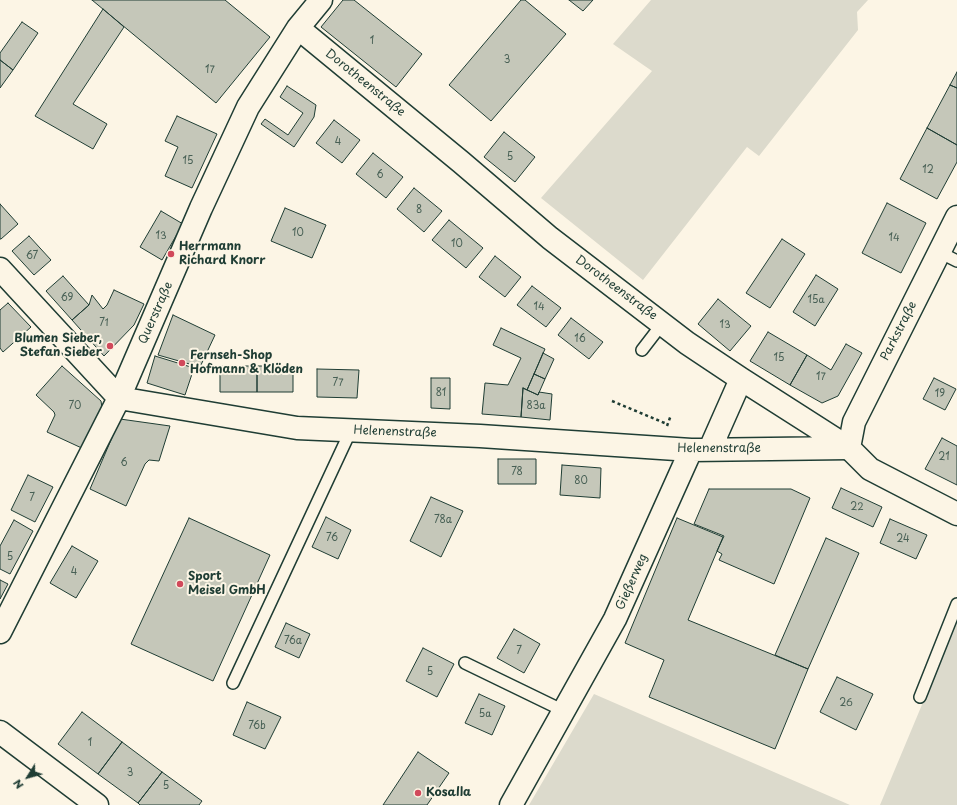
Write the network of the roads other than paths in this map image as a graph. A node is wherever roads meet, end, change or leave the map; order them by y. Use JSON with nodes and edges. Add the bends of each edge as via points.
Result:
{"nodes":[{"id":1,"x":320,"y":0,"type":"edge"},
{"id":2,"x":298,"y":28,"type":"junction"},
{"id":3,"x":957,"y":217,"type":"edge"},
{"id":4,"x":948,"y":257,"type":"edge"},
{"id":5,"x":0,"y":269,"type":"edge"},
{"id":6,"x":662,"y":324,"type":"junction"},
{"id":7,"x":642,"y":350,"type":"dead end"},
{"id":8,"x":741,"y":379,"type":"junction"},
{"id":9,"x":119,"y":398,"type":"junction"},
{"id":10,"x":351,"y":430,"type":"junction"},
{"id":11,"x":849,"y":448,"type":"junction"},
{"id":12,"x":700,"y":450,"type":"junction"},
{"id":13,"x":957,"y":514,"type":"edge"},
{"id":14,"x":957,"y":604,"type":"edge"},
{"id":15,"x":0,"y":632,"type":"edge"},
{"id":16,"x":465,"y":663,"type":"dead end"},
{"id":17,"x":233,"y":683,"type":"dead end"},
{"id":18,"x":920,"y":697,"type":"dead end"},
{"id":19,"x":564,"y":711,"type":"junction"},
{"id":20,"x":0,"y":732,"type":"edge"},
{"id":21,"x":97,"y":805,"type":"edge"},
{"id":22,"x":511,"y":805,"type":"edge"}],
"edges":[{"from":1,"to":2,"type":"street","name":"Querstraße"},
{"from":2,"to":6,"type":"street","name":"Dorotheenstraße","via":[[550,238]]},
{"from":2,"to":9,"type":"street","name":"Querstraße","via":[[248,107],[201,208]]},
{"from":3,"to":4,"type":"street","name":"Parkstraße"},
{"from":4,"to":11,"type":"street","name":"Parkstraße","via":[[854,422]]},
{"from":5,"to":9,"type":"street"},
{"from":6,"to":7,"type":"lane"},
{"from":6,"to":8,"type":"street","name":"Dorotheenstraße"},
{"from":8,"to":11,"type":"street","name":"Dorotheenstraße"},
{"from":8,"to":12,"type":"street","name":"Gießerweg"},
{"from":9,"to":10,"type":"street","name":"Helenenstraße","via":[[297,428]]},
{"from":9,"to":15,"type":"street","name":"Querstraße"},
{"from":10,"to":12,"type":"street","name":"Helenenstraße"},
{"from":10,"to":17,"type":"lane"},
{"from":11,"to":12,"type":"street","name":"Helenenstraße"},
{"from":11,"to":13,"type":"street","name":"Dorotheenstraße","via":[[870,469]]},
{"from":12,"to":19,"type":"street","name":"Gießerweg","via":[[615,619]]},
{"from":14,"to":18,"type":"lane"},
{"from":16,"to":19,"type":"lane"},
{"from":19,"to":22,"type":"street","name":"Gießerweg"},
{"from":20,"to":21,"type":"street"}]}
